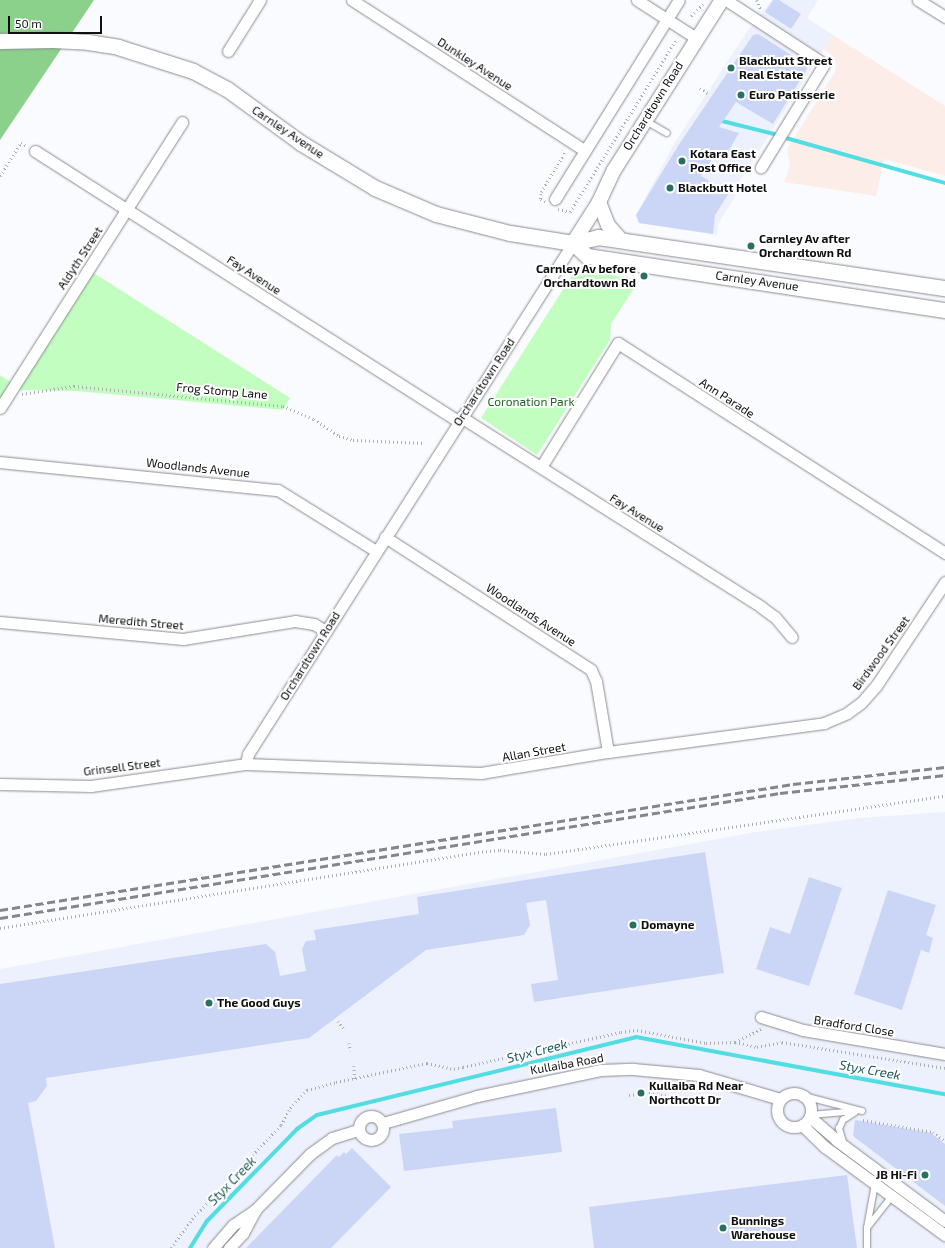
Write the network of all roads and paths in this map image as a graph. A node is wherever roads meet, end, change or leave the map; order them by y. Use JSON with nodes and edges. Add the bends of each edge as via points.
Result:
{"nodes":[{"id":1,"x":260,"y":0,"type":"edge"},
{"id":2,"x":352,"y":0,"type":"edge"},
{"id":3,"x":637,"y":0,"type":"edge"},
{"id":4,"x":679,"y":0,"type":"edge"},
{"id":5,"x":705,"y":0,"type":"edge"},
{"id":6,"x":722,"y":0,"type":"edge"},
{"id":7,"x":726,"y":0,"type":"edge"},
{"id":8,"x":918,"y":0,"type":"edge"},
{"id":9,"x":690,"y":16,"type":"dead end"},
{"id":10,"x":945,"y":17,"type":"edge"},
{"id":11,"x":668,"y":19,"type":"junction"},
{"id":12,"x":696,"y":38,"type":"junction"},
{"id":13,"x":0,"y":41,"type":"edge"},
{"id":14,"x":228,"y":52,"type":"dead end"},
{"id":15,"x":700,"y":88,"type":"dead end"},
{"id":16,"x":709,"y":94,"type":"dead end"},
{"id":17,"x":645,"y":120,"type":"junction"},
{"id":18,"x":182,"y":122,"type":"dead end"},
{"id":19,"x":667,"y":133,"type":"dead end"},
{"id":20,"x":584,"y":150,"type":"junction"},
{"id":21,"x":36,"y":151,"type":"joint"},
{"id":22,"x":761,"y":167,"type":"dead end"},
{"id":23,"x":0,"y":176,"type":"edge"},
{"id":24,"x":555,"y":199,"type":"dead end"},
{"id":25,"x":599,"y":202,"type":"junction"},
{"id":26,"x":127,"y":209,"type":"junction"},
{"id":27,"x":622,"y":241,"type":"junction"},
{"id":28,"x":573,"y":243,"type":"junction"},
{"id":29,"x":945,"y":288,"type":"edge"},
{"id":30,"x":945,"y":310,"type":"edge"},
{"id":31,"x":12,"y":390,"type":"junction"},
{"id":32,"x":0,"y":408,"type":"edge"},
{"id":33,"x":460,"y":419,"type":"junction"},
{"id":34,"x":425,"y":443,"type":"dead end"},
{"id":35,"x":0,"y":462,"type":"edge"},
{"id":36,"x":541,"y":467,"type":"junction"},
{"id":37,"x":385,"y":537,"type":"junction"},
{"id":38,"x":376,"y":551,"type":"junction"},
{"id":39,"x":945,"y":553,"type":"edge"},
{"id":40,"x":945,"y":582,"type":"edge"},
{"id":41,"x":0,"y":622,"type":"edge"},
{"id":42,"x":325,"y":631,"type":"junction"},
{"id":43,"x":792,"y":637,"type":"dead end"},
{"id":44,"x":824,"y":723,"type":"joint"},
{"id":45,"x":608,"y":752,"type":"junction"},
{"id":46,"x":246,"y":764,"type":"junction"},
{"id":47,"x":0,"y":784,"type":"edge"},
{"id":48,"x":945,"y":796,"type":"edge"},
{"id":49,"x":0,"y":928,"type":"edge"},
{"id":50,"x":761,"y":1017,"type":"dead end"},
{"id":51,"x":338,"y":1022,"type":"dead end"},
{"id":52,"x":776,"y":1022,"type":"junction"},
{"id":53,"x":344,"y":1029,"type":"dead end"},
{"id":54,"x":735,"y":1042,"type":"junction"},
{"id":55,"x":349,"y":1043,"type":"dead end"},
{"id":56,"x":351,"y":1051,"type":"dead end"},
{"id":57,"x":945,"y":1054,"type":"edge"},
{"id":58,"x":354,"y":1066,"type":"dead end"},
{"id":59,"x":945,"y":1068,"type":"edge"},
{"id":60,"x":356,"y":1079,"type":"junction"},
{"id":61,"x":758,"y":1093,"type":"junction"},
{"id":62,"x":629,"y":1095,"type":"dead end"},
{"id":63,"x":667,"y":1096,"type":"dead end"},
{"id":64,"x":804,"y":1096,"type":"junction"},
{"id":65,"x":780,"y":1099,"type":"junction"},
{"id":66,"x":862,"y":1111,"type":"junction"},
{"id":67,"x":776,"y":1113,"type":"junction"},
{"id":68,"x":808,"y":1119,"type":"junction"},
{"id":69,"x":860,"y":1120,"type":"dead end"},
{"id":70,"x":383,"y":1123,"type":"junction"},
{"id":71,"x":358,"y":1130,"type":"junction"},
{"id":72,"x":945,"y":1142,"type":"edge"},
{"id":73,"x":846,"y":1147,"type":"junction"},
{"id":74,"x":875,"y":1184,"type":"junction"},
{"id":75,"x":899,"y":1186,"type":"junction"},
{"id":76,"x":892,"y":1196,"type":"junction"},
{"id":77,"x":255,"y":1210,"type":"junction"},
{"id":78,"x":945,"y":1221,"type":"edge"},
{"id":79,"x":867,"y":1228,"type":"junction"},
{"id":80,"x":945,"y":1235,"type":"edge"},
{"id":81,"x":171,"y":1248,"type":"edge"},
{"id":82,"x":213,"y":1248,"type":"edge"},
{"id":83,"x":230,"y":1248,"type":"edge"},
{"id":84,"x":867,"y":1248,"type":"edge"}],
"edges":[{"from":1,"to":14,"type":"street"},
{"from":2,"to":20,"type":"street","name":"Dunkley Avenue"},
{"from":3,"to":11,"type":"street"},
{"from":4,"to":11,"type":"street"},
{"from":5,"to":9,"type":"path"},
{"from":6,"to":12,"type":"street","name":"Orchardtown Road"},
{"from":7,"to":22,"type":"street","via":[[821,62],[823,66]]},
{"from":8,"to":10,"type":"street"},
{"from":11,"to":12,"type":"street"},
{"from":11,"to":20,"type":"street"},
{"from":12,"to":17,"type":"street","name":"Orchardtown Road"},
{"from":13,"to":28,"type":"main road","name":"Carnley Avenue","via":[[88,42],[118,47],[193,71],[227,89],[301,143],[375,188],[436,214],[510,233]]},
{"from":15,"to":16,"type":"path"},
{"from":17,"to":19,"type":"lane"},
{"from":17,"to":25,"type":"street","name":"Orchardtown Road","via":[[614,170]]},
{"from":18,"to":26,"type":"street","name":"Aldyth Street"},
{"from":20,"to":24,"type":"street"},
{"from":21,"to":23,"type":"path","via":[[21,143]]},
{"from":21,"to":26,"type":"street","name":"Fay Avenue"},
{"from":25,"to":27,"type":"street","via":[[608,225]]},
{"from":25,"to":28,"type":"street","name":"Orchardtown Road"},
{"from":26,"to":31,"type":"street","name":"Aldyth Street"},
{"from":26,"to":33,"type":"street","name":"Fay Avenue"},
{"from":27,"to":28,"type":"main road","name":"Carnley Avenue","via":[[598,237]]},
{"from":27,"to":29,"type":"main road","name":"Carnley Avenue"},
{"from":28,"to":30,"type":"main road","name":"Carnley Avenue","via":[[587,256]]},
{"from":28,"to":33,"type":"street","name":"Orchardtown Road"},
{"from":31,"to":32,"type":"street","name":"Aldyth Street"},
{"from":31,"to":34,"type":"path","name":"Frog Stomp Lane","via":[[22,394],[74,386],[283,406],[314,419],[339,436],[353,440]]},
{"from":33,"to":36,"type":"street","name":"Fay Avenue"},
{"from":33,"to":37,"type":"street","name":"Orchardtown Road"},
{"from":35,"to":38,"type":"street","name":"Woodlands Avenue","via":[[278,490]]},
{"from":36,"to":39,"type":"street","name":"Ann Parade","via":[[618,343]]},
{"from":36,"to":43,"type":"street","name":"Fay Avenue","via":[[761,607],[775,617]]},
{"from":37,"to":38,"type":"street","name":"Orchardtown Road"},
{"from":37,"to":45,"type":"street","name":"Woodlands Avenue","via":[[591,670],[596,681]]},
{"from":38,"to":42,"type":"street","name":"Orchardtown Road"},
{"from":40,"to":44,"type":"street","name":"Birdwood Street","via":[[876,686],[861,703],[847,713]]},
{"from":41,"to":42,"type":"street","name":"Meredith Street","via":[[183,639],[295,621],[310,623]]},
{"from":42,"to":46,"type":"street","name":"Orchardtown Road","via":[[248,754]]},
{"from":44,"to":45,"type":"street","name":"Allan Street"},
{"from":45,"to":46,"type":"street","name":"Allan Street","via":[[481,773]]},
{"from":46,"to":47,"type":"street","name":"Grinsell Street","via":[[91,786]]},
{"from":48,"to":49,"type":"path","via":[[546,854],[500,850],[478,852]]},
{"from":50,"to":52,"type":"street","name":"Bradford Close"},
{"from":51,"to":53,"type":"path"},
{"from":52,"to":54,"type":"path"},
{"from":52,"to":57,"type":"street","name":"Bradford Close","via":[[803,1030]]},
{"from":54,"to":59,"type":"path","via":[[757,1047],[782,1042]]},
{"from":54,"to":60,"type":"path","via":[[706,1043],[637,1030],[454,1069],[427,1063]]},
{"from":55,"to":56,"type":"path"},
{"from":58,"to":60,"type":"path"},
{"from":60,"to":81,"type":"path","via":[[307,1090],[290,1108],[281,1125],[192,1219]]},
{"from":61,"to":65,"type":"street","name":"Kullaiba Road"},
{"from":61,"to":67,"type":"street"},
{"from":61,"to":70,"type":"street","name":"Kullaiba Road","via":[[699,1075],[633,1068],[600,1070],[477,1096]]},
{"from":62,"to":63,"type":"path","via":[[649,1093]]},
{"from":64,"to":65,"type":"street","via":[[794,1092]]},
{"from":64,"to":66,"type":"lane"},
{"from":64,"to":68,"type":"street","via":[[810,1103]]},
{"from":65,"to":67,"type":"street"},
{"from":66,"to":68,"type":"lane"},
{"from":66,"to":73,"type":"lane","via":[[850,1114],[843,1120],[839,1129]]},
{"from":67,"to":68,"type":"street","via":[[786,1126]]},
{"from":68,"to":73,"type":"street"},
{"from":68,"to":74,"type":"street","via":[[825,1147]]},
{"from":69,"to":72,"type":"path","via":[[933,1132]]},
{"from":70,"to":71,"type":"street","via":[[373,1116],[365,1117]]},
{"from":70,"to":71,"type":"street","via":[[382,1134],[373,1140],[365,1138]]},
{"from":71,"to":77,"type":"street","via":[[321,1144]]},
{"from":73,"to":75,"type":"street"},
{"from":74,"to":76,"type":"street"},
{"from":74,"to":79,"type":"lane"},
{"from":75,"to":76,"type":"lane"},
{"from":75,"to":78,"type":"street"},
{"from":76,"to":79,"type":"lane"},
{"from":76,"to":80,"type":"street"},
{"from":77,"to":82,"type":"street","via":[[232,1225]]},
{"from":77,"to":83,"type":"street","via":[[243,1233]]},
{"from":79,"to":84,"type":"lane"}]}
